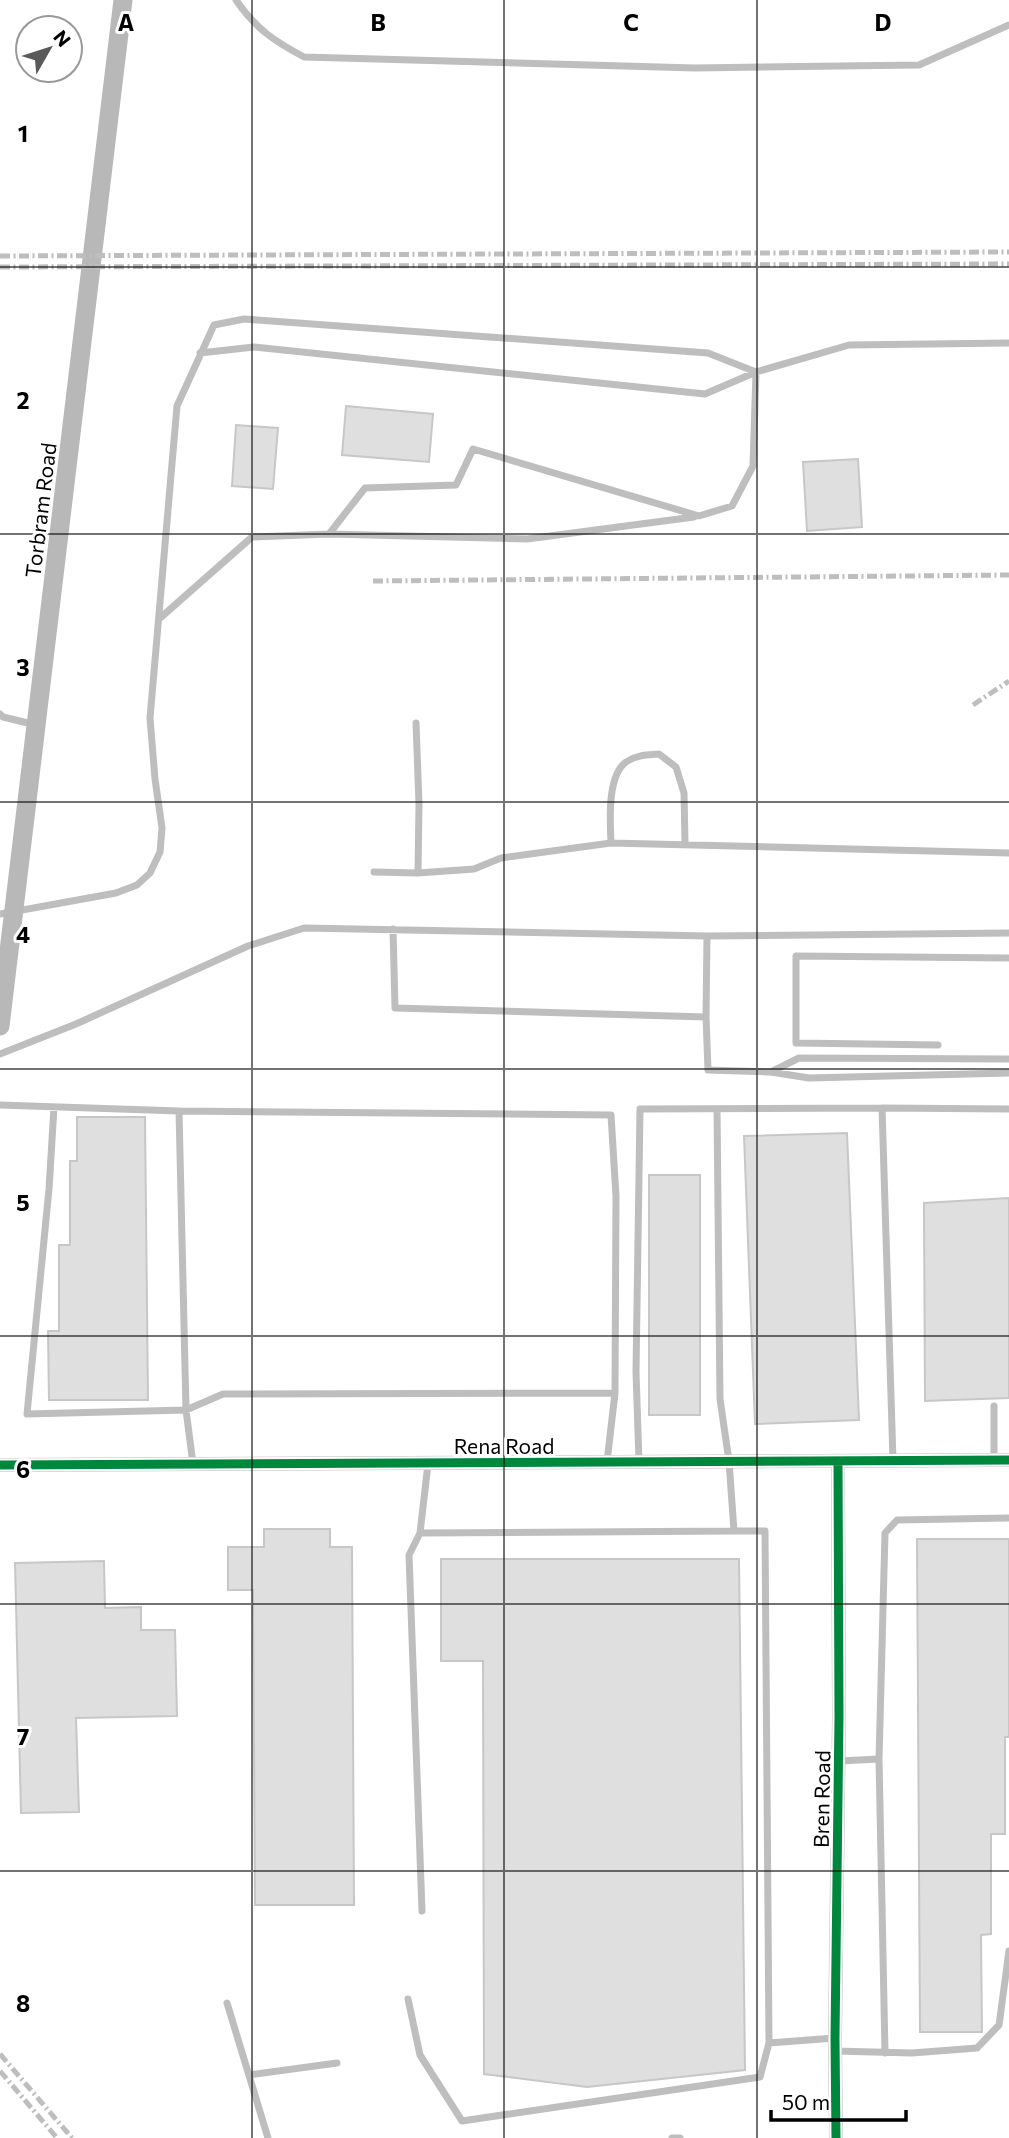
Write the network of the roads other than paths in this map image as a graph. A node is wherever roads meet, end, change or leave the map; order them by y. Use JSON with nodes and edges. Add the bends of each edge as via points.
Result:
{"nodes":[{"id":1,"x":123,"y":0,"type":"edge"},
{"id":2,"x":236,"y":0,"type":"edge"},
{"id":3,"x":1009,"y":25,"type":"edge"},
{"id":4,"x":1009,"y":343,"type":"edge"},
{"id":5,"x":200,"y":353,"type":"junction"},
{"id":6,"x":756,"y":372,"type":"junction"},
{"id":7,"x":699,"y":516,"type":"junction"},
{"id":8,"x":329,"y":534,"type":"junction"},
{"id":9,"x":159,"y":620,"type":"junction"},
{"id":10,"x":0,"y":714,"type":"edge"},
{"id":11,"x":416,"y":723,"type":"dead end"},
{"id":12,"x":37,"y":725,"type":"junction"},
{"id":13,"x":611,"y":843,"type":"junction"},
{"id":14,"x":685,"y":844,"type":"junction"},
{"id":15,"x":1009,"y":853,"type":"edge"},
{"id":16,"x":374,"y":872,"type":"dead end"},
{"id":17,"x":418,"y":873,"type":"junction"},
{"id":18,"x":6,"y":913,"type":"edge"},
{"id":19,"x":393,"y":929,"type":"junction"},
{"id":20,"x":1009,"y":933,"type":"edge"},
{"id":21,"x":707,"y":936,"type":"junction"},
{"id":22,"x":1009,"y":958,"type":"edge"},
{"id":23,"x":706,"y":1017,"type":"junction"},
{"id":24,"x":0,"y":1026,"type":"edge"},
{"id":25,"x":937,"y":1045,"type":"dead end"},
{"id":26,"x":0,"y":1054,"type":"edge"},
{"id":27,"x":1009,"y":1059,"type":"edge"},
{"id":28,"x":771,"y":1072,"type":"junction"},
{"id":29,"x":1009,"y":1073,"type":"edge"},
{"id":30,"x":0,"y":1105,"type":"edge"},
{"id":31,"x":54,"y":1107,"type":"junction"},
{"id":32,"x":882,"y":1108,"type":"junction"},
{"id":33,"x":718,"y":1109,"type":"junction"},
{"id":34,"x":1009,"y":1109,"type":"edge"},
{"id":35,"x":179,"y":1111,"type":"junction"},
{"id":36,"x":615,"y":1393,"type":"junction"},
{"id":37,"x":995,"y":1406,"type":"dead end"},
{"id":38,"x":186,"y":1410,"type":"junction"},
{"id":39,"x":1002,"y":1460,"type":"edge"},
{"id":40,"x":729,"y":1461,"type":"junction"},
{"id":41,"x":838,"y":1461,"type":"junction"},
{"id":42,"x":893,"y":1461,"type":"junction"},
{"id":43,"x":607,"y":1462,"type":"junction"},
{"id":44,"x":639,"y":1462,"type":"junction"},
{"id":45,"x":429,"y":1463,"type":"junction"},
{"id":46,"x":193,"y":1464,"type":"junction"},
{"id":47,"x":0,"y":1465,"type":"edge"},
{"id":48,"x":1009,"y":1518,"type":"edge"},
{"id":49,"x":734,"y":1531,"type":"junction"},
{"id":50,"x":420,"y":1533,"type":"junction"},
{"id":51,"x":879,"y":1759,"type":"junction"},
{"id":52,"x":839,"y":1761,"type":"junction"},
{"id":53,"x":422,"y":1911,"type":"dead end"},
{"id":54,"x":1009,"y":1951,"type":"edge"},
{"id":55,"x":1006,"y":1992,"type":"edge"},
{"id":56,"x":408,"y":1998,"type":"dead end"},
{"id":57,"x":227,"y":2003,"type":"dead end"},
{"id":58,"x":768,"y":2043,"type":"junction"},
{"id":59,"x":835,"y":2045,"type":"junction"},
{"id":60,"x":885,"y":2053,"type":"junction"},
{"id":61,"x":337,"y":2063,"type":"dead end"},
{"id":62,"x":248,"y":2075,"type":"junction"},
{"id":63,"x":268,"y":2138,"type":"edge"},
{"id":64,"x":672,"y":2138,"type":"edge"},
{"id":65,"x":680,"y":2138,"type":"edge"},
{"id":66,"x":836,"y":2138,"type":"edge"}],
"edges":[{"from":1,"to":12,"type":"main road","name":"Torbram Road"},
{"from":2,"to":3,"type":"lane","via":[[274,41],[304,57],[695,68],[919,65]]},
{"from":4,"to":6,"type":"lane","via":[[849,345]]},
{"from":5,"to":6,"type":"lane","via":[[254,347],[705,394]]},
{"from":5,"to":6,"type":"lane","via":[[214,325],[244,319],[708,353]]},
{"from":5,"to":9,"type":"lane","via":[[177,406]]},
{"from":6,"to":7,"type":"lane","via":[[753,466],[732,506]]},
{"from":7,"to":8,"type":"lane","via":[[527,538]]},
{"from":7,"to":8,"type":"lane","via":[[473,449],[456,485],[365,488]]},
{"from":8,"to":9,"type":"lane","via":[[252,537]]},
{"from":9,"to":18,"type":"lane","via":[[150,718],[162,828],[160,852],[150,873],[137,885],[116,893]]},
{"from":10,"to":12,"type":"lane"},
{"from":11,"to":17,"type":"lane"},
{"from":12,"to":18,"type":"main road","name":"Torbram Road"},
{"from":13,"to":14,"type":"lane"},
{"from":13,"to":14,"type":"lane","via":[[612,794],[624,763],[659,754],[676,767],[684,793]]},
{"from":13,"to":17,"type":"lane","via":[[501,858],[474,869]]},
{"from":14,"to":15,"type":"lane"},
{"from":16,"to":17,"type":"lane"},
{"from":18,"to":24,"type":"main road","name":"Torbram Road"},
{"from":19,"to":21,"type":"lane"},
{"from":19,"to":23,"type":"lane","via":[[395,1008]]},
{"from":19,"to":26,"type":"lane","via":[[304,928],[273,937]]},
{"from":20,"to":21,"type":"lane"},
{"from":21,"to":23,"type":"lane"},
{"from":22,"to":25,"type":"lane","via":[[796,956],[796,1043]]},
{"from":23,"to":28,"type":"lane","via":[[708,1070]]},
{"from":27,"to":28,"type":"lane","via":[[799,1058]]},
{"from":28,"to":29,"type":"lane","via":[[809,1078]]},
{"from":30,"to":31,"type":"lane"},
{"from":31,"to":35,"type":"lane"},
{"from":31,"to":38,"type":"lane","via":[[27,1414]]},
{"from":32,"to":33,"type":"lane"},
{"from":32,"to":34,"type":"lane"},
{"from":32,"to":42,"type":"lane"},
{"from":33,"to":40,"type":"lane","via":[[720,1399]]},
{"from":33,"to":44,"type":"lane","via":[[640,1109],[635,1372]]},
{"from":35,"to":36,"type":"lane","via":[[611,1115]]},
{"from":35,"to":38,"type":"lane"},
{"from":36,"to":38,"type":"lane","via":[[223,1394]]},
{"from":36,"to":43,"type":"lane"},
{"from":37,"to":39,"type":"lane"},
{"from":38,"to":46,"type":"lane"},
{"from":39,"to":42,"type":"street","name":"Rena Road"},
{"from":40,"to":41,"type":"street","name":"Rena Road"},
{"from":40,"to":44,"type":"street","name":"Rena Road"},
{"from":40,"to":49,"type":"lane"},
{"from":41,"to":42,"type":"street","name":"Rena Road"},
{"from":41,"to":52,"type":"street","name":"Bren Road"},
{"from":43,"to":44,"type":"street","name":"Rena Road"},
{"from":43,"to":45,"type":"street","name":"Rena Road"},
{"from":45,"to":46,"type":"street","name":"Rena Road"},
{"from":45,"to":50,"type":"lane"},
{"from":46,"to":47,"type":"street","name":"Rena Road"},
{"from":48,"to":51,"type":"lane","via":[[897,1520],[885,1533]]},
{"from":49,"to":50,"type":"lane"},
{"from":49,"to":58,"type":"lane","via":[[765,1531]]},
{"from":50,"to":53,"type":"lane","via":[[409,1556]]},
{"from":51,"to":52,"type":"lane"},
{"from":51,"to":60,"type":"lane"},
{"from":52,"to":59,"type":"street","name":"Bren Road"},
{"from":54,"to":55,"type":"lane"},
{"from":55,"to":60,"type":"lane","via":[[999,2025],[977,2048]]},
{"from":56,"to":58,"type":"lane","via":[[420,2055],[462,2121],[760,2077]]},
{"from":57,"to":62,"type":"lane"},
{"from":58,"to":59,"type":"lane"},
{"from":59,"to":60,"type":"lane"},
{"from":59,"to":66,"type":"street","name":"Bren Road"},
{"from":61,"to":62,"type":"lane"},
{"from":62,"to":63,"type":"lane"},
{"from":64,"to":65,"type":"lane"}]}
